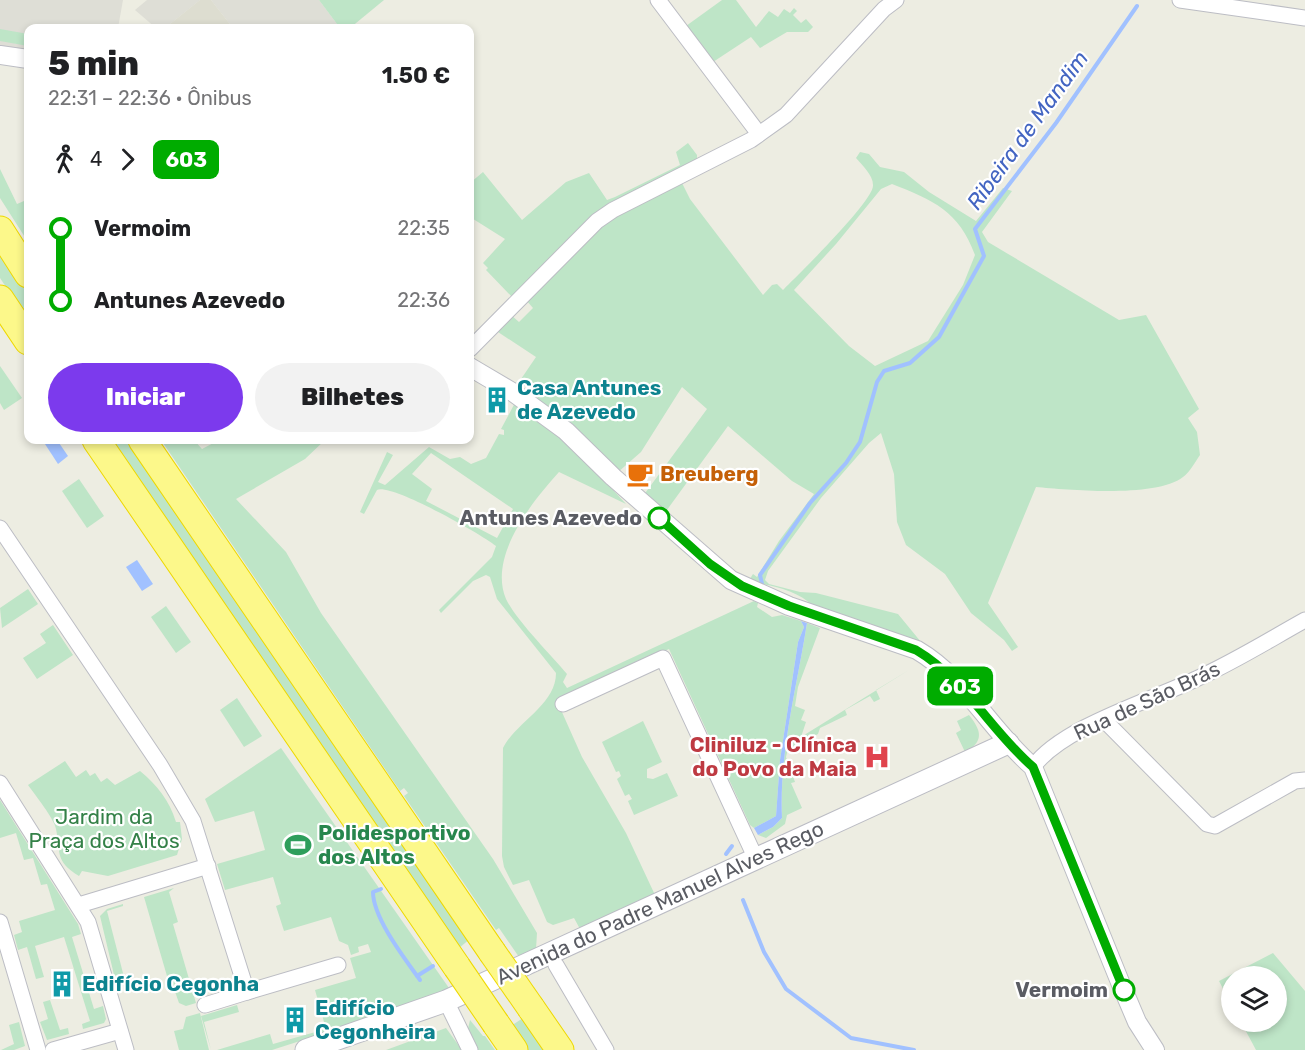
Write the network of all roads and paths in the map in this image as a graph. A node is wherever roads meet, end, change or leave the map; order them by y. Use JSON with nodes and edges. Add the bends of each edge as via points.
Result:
{"nodes":[{"id":1,"x":658,"y":0,"type":"edge"},
{"id":2,"x":896,"y":0,"type":"edge"},
{"id":3,"x":1180,"y":0,"type":"edge"},
{"id":4,"x":1305,"y":18,"type":"edge"},
{"id":5,"x":0,"y":55,"type":"edge"},
{"id":6,"x":24,"y":58,"type":"edge"},
{"id":7,"x":759,"y":135,"type":"junction"},
{"id":8,"x":0,"y":230,"type":"edge"},
{"id":9,"x":24,"y":268,"type":"edge"},
{"id":10,"x":0,"y":299,"type":"edge"},
{"id":11,"x":24,"y":335,"type":"edge"},
{"id":12,"x":474,"y":346,"type":"edge"},
{"id":13,"x":474,"y":370,"type":"edge"},
{"id":14,"x":99,"y":444,"type":"edge"},
{"id":15,"x":145,"y":444,"type":"edge"},
{"id":16,"x":0,"y":528,"type":"edge"},
{"id":17,"x":1305,"y":620,"type":"edge"},
{"id":18,"x":563,"y":704,"type":"dead end"},
{"id":19,"x":1104,"y":720,"type":"junction"},
{"id":20,"x":1012,"y":748,"type":"junction"},
{"id":21,"x":1033,"y":767,"type":"junction"},
{"id":22,"x":1305,"y":780,"type":"edge"},
{"id":23,"x":0,"y":783,"type":"edge"},
{"id":24,"x":756,"y":859,"type":"junction"},
{"id":25,"x":208,"y":866,"type":"junction"},
{"id":26,"x":79,"y":905,"type":"junction"},
{"id":27,"x":0,"y":922,"type":"edge"},
{"id":28,"x":338,"y":965,"type":"dead end"},
{"id":29,"x":544,"y":966,"type":"junction"},
{"id":30,"x":248,"y":992,"type":"junction"},
{"id":31,"x":205,"y":1005,"type":"dead end"},
{"id":32,"x":449,"y":1006,"type":"junction"},
{"id":33,"x":120,"y":1031,"type":"junction"},
{"id":34,"x":38,"y":1050,"type":"edge"},
{"id":35,"x":53,"y":1050,"type":"edge"},
{"id":36,"x":126,"y":1050,"type":"edge"},
{"id":37,"x":306,"y":1050,"type":"edge"},
{"id":38,"x":346,"y":1050,"type":"edge"},
{"id":39,"x":470,"y":1050,"type":"edge"},
{"id":40,"x":514,"y":1050,"type":"edge"},
{"id":41,"x":560,"y":1050,"type":"edge"},
{"id":42,"x":606,"y":1050,"type":"edge"},
{"id":43,"x":1155,"y":1050,"type":"edge"}],
"edges":[{"from":1,"to":7,"type":"street"},
{"from":2,"to":7,"type":"street","via":[[786,115]]},
{"from":3,"to":4,"type":"street"},
{"from":5,"to":6,"type":"street"},
{"from":7,"to":12,"type":"street","via":[[597,221]]},
{"from":8,"to":9,"type":"highway"},
{"from":10,"to":11,"type":"highway"},
{"from":13,"to":20,"type":"street","via":[[566,430],[613,477],[731,580],[789,606],[916,650],[933,660]]},
{"from":14,"to":40,"type":"highway","bridge":true},
{"from":15,"to":41,"type":"highway","bridge":true},
{"from":16,"to":25,"type":"street","via":[[160,765],[193,821]]},
{"from":17,"to":19,"type":"street","name":"Rua de São Brás","via":[[1198,679]]},
{"from":18,"to":24,"type":"street","via":[[663,658]]},
{"from":19,"to":21,"type":"street","name":"Rua de São Brás","via":[[1050,748]]},
{"from":19,"to":22,"type":"street","via":[[1207,824],[1215,826]]},
{"from":20,"to":21,"type":"street"},
{"from":20,"to":24,"type":"main road","name":"Avenida do Padre Manuel Alves Rego"},
{"from":20,"to":29,"type":"main road","name":"Avenida do Padre Manuel Alves Rego"},
{"from":21,"to":43,"type":"street","via":[[1124,992]]},
{"from":23,"to":26,"type":"street"},
{"from":24,"to":29,"type":"main road","name":"Avenida do Padre Manuel Alves Rego"},
{"from":25,"to":26,"type":"street"},
{"from":25,"to":30,"type":"street"},
{"from":26,"to":33,"type":"street","via":[[88,922]]},
{"from":27,"to":34,"type":"street"},
{"from":28,"to":30,"type":"street"},
{"from":29,"to":32,"type":"main road","name":"Avenida do Padre Manuel Alves Rego"},
{"from":29,"to":42,"type":"street"},
{"from":30,"to":31,"type":"street"},
{"from":32,"to":37,"type":"main road","name":"Avenida do Padre Manuel Alves Rego"},
{"from":32,"to":38,"type":"main road","name":"Avenida do Padre Manuel Alves Rego"},
{"from":32,"to":39,"type":"street"},
{"from":33,"to":35,"type":"street"},
{"from":33,"to":36,"type":"street"}]}
